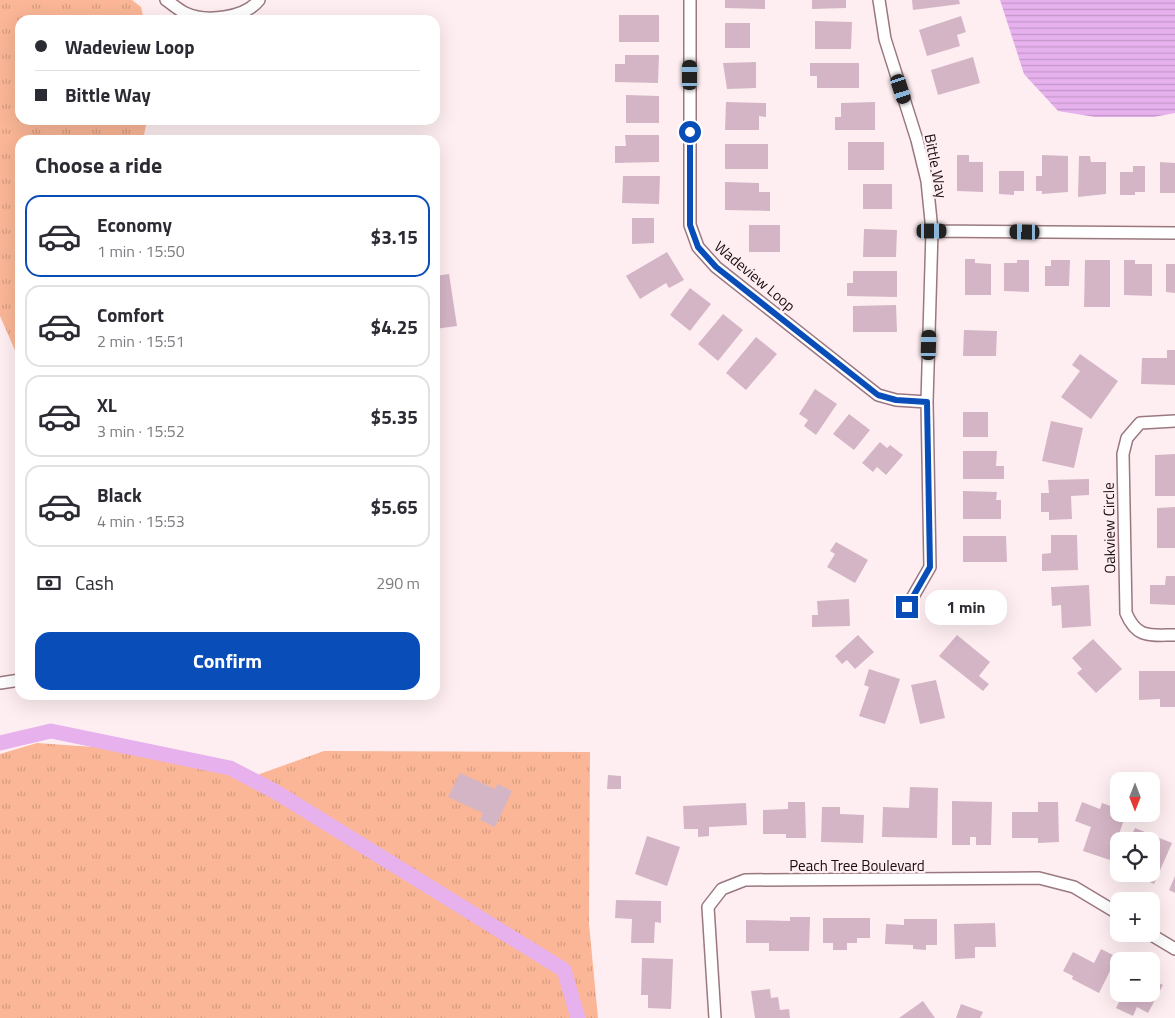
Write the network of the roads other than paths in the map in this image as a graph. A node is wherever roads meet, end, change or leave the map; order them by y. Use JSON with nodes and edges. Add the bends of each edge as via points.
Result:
{"nodes":[{"id":1,"x":166,"y":0,"type":"edge"},
{"id":2,"x":259,"y":0,"type":"edge"},
{"id":3,"x":690,"y":0,"type":"edge"},
{"id":4,"x":879,"y":0,"type":"edge"},
{"id":5,"x":191,"y":15,"type":"edge"},
{"id":6,"x":234,"y":15,"type":"edge"},
{"id":7,"x":932,"y":231,"type":"junction"},
{"id":8,"x":1175,"y":233,"type":"edge"},
{"id":9,"x":927,"y":402,"type":"junction"},
{"id":10,"x":1175,"y":421,"type":"edge"},
{"id":11,"x":907,"y":607,"type":"dead end"},
{"id":12,"x":1175,"y":635,"type":"edge"},
{"id":13,"x":15,"y":681,"type":"edge"},
{"id":14,"x":0,"y":683,"type":"edge"},
{"id":15,"x":1110,"y":909,"type":"edge"},
{"id":16,"x":1160,"y":940,"type":"edge"},
{"id":17,"x":1175,"y":949,"type":"edge"},
{"id":18,"x":715,"y":1018,"type":"edge"}],
"edges":[{"from":1,"to":5,"type":"street"},
{"from":2,"to":6,"type":"street","via":[[245,13]]},
{"from":3,"to":9,"type":"street","name":"Wadeview Loop","via":[[690,225],[698,247],[716,267],[878,395]]},
{"from":4,"to":7,"type":"street","name":"Bittle Way","via":[[885,39],[927,181]]},
{"from":7,"to":8,"type":"street"},
{"from":7,"to":9,"type":"street","name":"Bittle Way"},
{"from":9,"to":11,"type":"street","name":"Bittle Way","via":[[930,567]]},
{"from":10,"to":12,"type":"street","name":"Oakview Circle","via":[[1140,423],[1127,438],[1123,454],[1126,613],[1131,626],[1144,635]]},
{"from":13,"to":14,"type":"street"},
{"from":15,"to":18,"type":"street","name":"Peach Tree Boulevard","via":[[1074,887],[1039,878],[745,880],[722,890],[708,907]]},
{"from":16,"to":17,"type":"street"}]}
